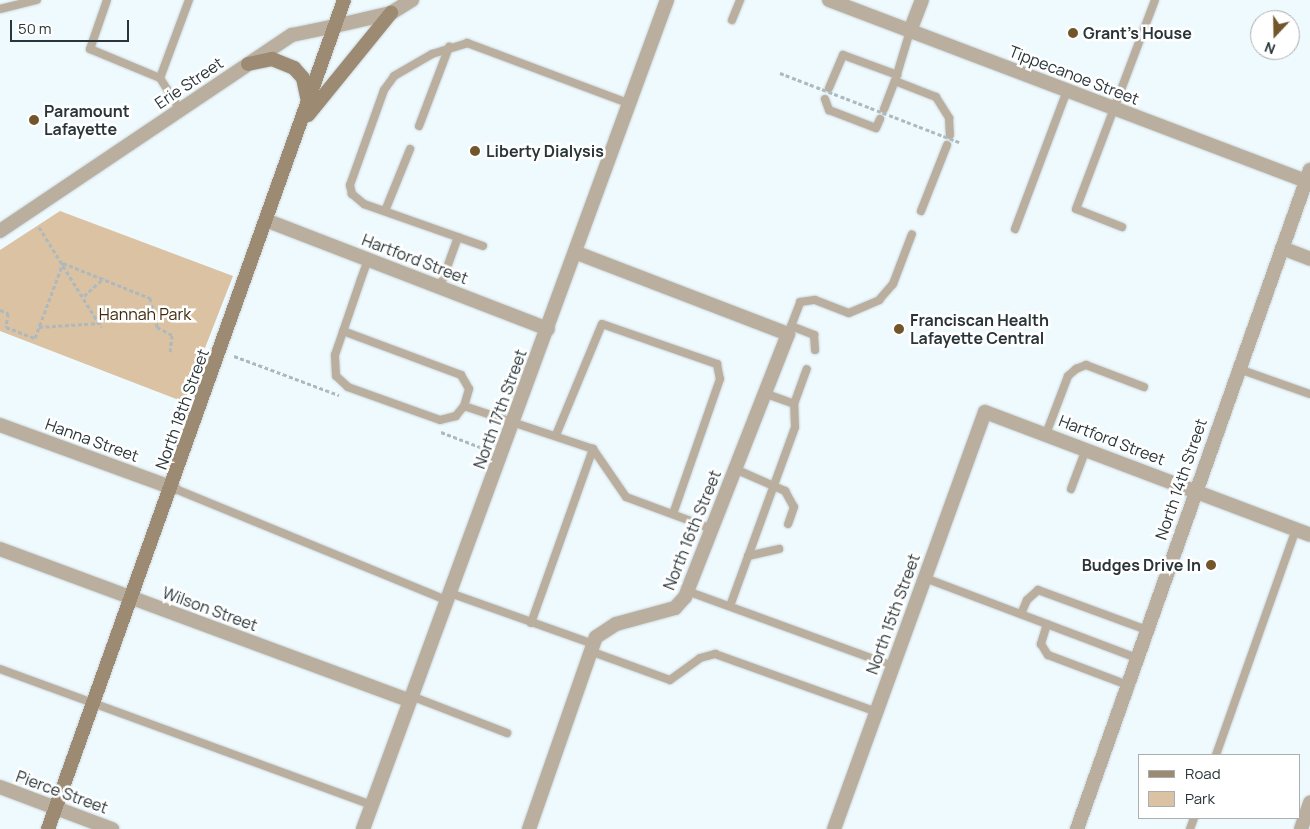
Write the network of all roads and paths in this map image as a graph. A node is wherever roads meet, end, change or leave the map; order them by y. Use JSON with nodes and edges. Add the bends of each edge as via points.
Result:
{"nodes":[{"id":1,"x":37,"y":0,"type":"edge"},
{"id":2,"x":108,"y":0,"type":"edge"},
{"id":3,"x":189,"y":0,"type":"edge"},
{"id":4,"x":344,"y":0,"type":"edge"},
{"id":5,"x":412,"y":0,"type":"edge"},
{"id":6,"x":667,"y":0,"type":"edge"},
{"id":7,"x":740,"y":0,"type":"edge"},
{"id":8,"x":829,"y":0,"type":"edge"},
{"id":9,"x":922,"y":0,"type":"edge"},
{"id":10,"x":1155,"y":0,"type":"edge"},
{"id":11,"x":0,"y":9,"type":"edge"},
{"id":12,"x":391,"y":13,"type":"junction"},
{"id":13,"x":732,"y":20,"type":"dead end"},
{"id":14,"x":335,"y":26,"type":"junction"},
{"id":15,"x":910,"y":31,"type":"junction"},
{"id":16,"x":449,"y":47,"type":"junction"},
{"id":17,"x":248,"y":64,"type":"junction"},
{"id":18,"x":780,"y":73,"type":"dead end"},
{"id":19,"x":160,"y":78,"type":"junction"},
{"id":20,"x":896,"y":78,"type":"junction"},
{"id":21,"x":829,"y":88,"type":"dead end"},
{"id":22,"x":1067,"y":91,"type":"junction"},
{"id":23,"x":825,"y":98,"type":"dead end"},
{"id":24,"x":308,"y":103,"type":"junction"},
{"id":25,"x":630,"y":104,"type":"junction"},
{"id":26,"x":884,"y":109,"type":"dead end"},
{"id":27,"x":1114,"y":109,"type":"junction"},
{"id":28,"x":180,"y":110,"type":"junction"},
{"id":29,"x":880,"y":119,"type":"dead end"},
{"id":30,"x":301,"y":124,"type":"junction"},
{"id":31,"x":419,"y":126,"type":"dead end"},
{"id":32,"x":950,"y":135,"type":"dead end"},
{"id":33,"x":959,"y":142,"type":"dead end"},
{"id":34,"x":947,"y":145,"type":"dead end"},
{"id":35,"x":410,"y":149,"type":"dead end"},
{"id":36,"x":1308,"y":176,"type":"edge"},
{"id":37,"x":921,"y":211,"type":"dead end"},
{"id":38,"x":386,"y":212,"type":"junction"},
{"id":39,"x":268,"y":221,"type":"junction"},
{"id":40,"x":39,"y":227,"type":"dead end"},
{"id":41,"x":1122,"y":227,"type":"dead end"},
{"id":42,"x":1015,"y":229,"type":"dead end"},
{"id":43,"x":0,"y":232,"type":"edge"},
{"id":44,"x":912,"y":234,"type":"dead end"},
{"id":45,"x":458,"y":237,"type":"junction"},
{"id":46,"x":483,"y":246,"type":"dead end"},
{"id":47,"x":1282,"y":248,"type":"junction"},
{"id":48,"x":576,"y":253,"type":"junction"},
{"id":49,"x":1310,"y":259,"type":"edge"},
{"id":50,"x":368,"y":260,"type":"junction"},
{"id":51,"x":63,"y":263,"type":"junction"},
{"id":52,"x":104,"y":278,"type":"junction"},
{"id":53,"x":440,"y":287,"type":"junction"},
{"id":54,"x":84,"y":296,"type":"junction"},
{"id":55,"x":0,"y":310,"type":"edge"},
{"id":56,"x":39,"y":327,"type":"junction"},
{"id":57,"x":548,"y":329,"type":"junction"},
{"id":58,"x":789,"y":330,"type":"junction"},
{"id":59,"x":343,"y":331,"type":"junction"},
{"id":60,"x":814,"y":350,"type":"dead end"},
{"id":61,"x":170,"y":353,"type":"dead end"},
{"id":62,"x":1239,"y":369,"type":"junction"},
{"id":63,"x":808,"y":370,"type":"dead end"},
{"id":64,"x":1144,"y":387,"type":"dead end"},
{"id":65,"x":764,"y":393,"type":"junction"},
{"id":66,"x":1310,"y":394,"type":"edge"},
{"id":67,"x":794,"y":404,"type":"junction"},
{"id":68,"x":464,"y":406,"type":"junction"},
{"id":69,"x":985,"y":412,"type":"joint"},
{"id":70,"x":513,"y":423,"type":"junction"},
{"id":71,"x":0,"y":425,"type":"edge"},
{"id":72,"x":1046,"y":434,"type":"junction"},
{"id":73,"x":556,"y":435,"type":"junction"},
{"id":74,"x":593,"y":449,"type":"junction"},
{"id":75,"x":1086,"y":449,"type":"junction"},
{"id":76,"x":735,"y":469,"type":"junction"},
{"id":77,"x":774,"y":484,"type":"junction"},
{"id":78,"x":172,"y":488,"type":"junction"},
{"id":79,"x":1071,"y":489,"type":"dead end"},
{"id":80,"x":1195,"y":491,"type":"junction"},
{"id":81,"x":673,"y":514,"type":"junction"},
{"id":82,"x":788,"y":524,"type":"dead end"},
{"id":83,"x":712,"y":529,"type":"junction"},
{"id":84,"x":1296,"y":530,"type":"junction"},
{"id":85,"x":1310,"y":535,"type":"edge"},
{"id":86,"x":0,"y":549,"type":"edge"},
{"id":87,"x":779,"y":549,"type":"dead end"},
{"id":88,"x":748,"y":556,"type":"junction"},
{"id":89,"x":925,"y":578,"type":"junction"},
{"id":90,"x":688,"y":591,"type":"junction"},
{"id":91,"x":448,"y":597,"type":"junction"},
{"id":92,"x":131,"y":598,"type":"junction"},
{"id":93,"x":730,"y":606,"type":"junction"},
{"id":94,"x":1021,"y":614,"type":"junction"},
{"id":95,"x":531,"y":623,"type":"junction"},
{"id":96,"x":1046,"y":624,"type":"junction"},
{"id":97,"x":1147,"y":630,"type":"junction"},
{"id":98,"x":591,"y":648,"type":"junction"},
{"id":99,"x":1137,"y":658,"type":"junction"},
{"id":100,"x":893,"y":666,"type":"junction"},
{"id":101,"x":0,"y":668,"type":"edge"},
{"id":102,"x":1128,"y":684,"type":"junction"},
{"id":103,"x":410,"y":698,"type":"junction"},
{"id":104,"x":94,"y":703,"type":"junction"},
{"id":105,"x":877,"y":712,"type":"junction"},
{"id":106,"x":507,"y":733,"type":"dead end"},
{"id":107,"x":1216,"y":754,"type":"edge"},
{"id":108,"x":0,"y":787,"type":"edge"},
{"id":109,"x":1310,"y":803,"type":"edge"},
{"id":110,"x":371,"y":806,"type":"junction"},
{"id":111,"x":56,"y":808,"type":"junction"},
{"id":112,"x":48,"y":829,"type":"edge"},
{"id":113,"x":112,"y":829,"type":"edge"},
{"id":114,"x":363,"y":829,"type":"edge"},
{"id":115,"x":529,"y":829,"type":"edge"},
{"id":116,"x":834,"y":829,"type":"edge"},
{"id":117,"x":1077,"y":829,"type":"edge"},
{"id":118,"x":1301,"y":829,"type":"edge"}],
"edges":[{"from":1,"to":11,"type":"lane"},
{"from":2,"to":19,"type":"lane","via":[[90,49]]},
{"from":3,"to":19,"type":"lane"},
{"from":4,"to":14,"type":"main road","name":"North 18th Street"},
{"from":5,"to":12,"type":"street","name":"Erie Street"},
{"from":6,"to":25,"type":"street","name":"North 17th Street"},
{"from":7,"to":13,"type":"lane"},
{"from":8,"to":15,"type":"street","name":"Tippecanoe Street"},
{"from":9,"to":15,"type":"street"},
{"from":10,"to":27,"type":"lane"},
{"from":12,"to":14,"type":"street","name":"Erie Street"},
{"from":12,"to":30,"type":"main road"},
{"from":14,"to":17,"type":"street","name":"Erie Street","via":[[292,35]]},
{"from":14,"to":24,"type":"main road","name":"North 18th Street"},
{"from":15,"to":20,"type":"lane"},
{"from":15,"to":22,"type":"street","name":"Tippecanoe Street"},
{"from":16,"to":25,"type":"lane","via":[[467,43]]},
{"from":16,"to":31,"type":"lane"},
{"from":16,"to":38,"type":"lane","via":[[394,76],[384,90],[350,185],[357,200]]},
{"from":17,"to":24,"type":"main road","via":[[272,59],[294,68],[303,78]]},
{"from":17,"to":28,"type":"street","name":"Erie Street"},
{"from":18,"to":33,"type":"path","bridge":true},
{"from":19,"to":28,"type":"lane"},
{"from":20,"to":21,"type":"lane","via":[[843,55]]},
{"from":20,"to":26,"type":"lane"},
{"from":20,"to":32,"type":"lane","via":[[936,97],[949,118]]},
{"from":22,"to":27,"type":"street","name":"Tippecanoe Street"},
{"from":22,"to":42,"type":"lane"},
{"from":23,"to":29,"type":"lane","via":[[829,110],[876,128]]},
{"from":24,"to":30,"type":"main road","name":"North 18th Street"},
{"from":25,"to":48,"type":"street","name":"North 17th Street"},
{"from":27,"to":36,"type":"street","name":"Tippecanoe Street"},
{"from":27,"to":41,"type":"lane","via":[[1076,210]]},
{"from":28,"to":43,"type":"street","name":"Erie Street"},
{"from":30,"to":39,"type":"main road","name":"North 18th Street"},
{"from":34,"to":37,"type":"lane"},
{"from":35,"to":38,"type":"lane"},
{"from":36,"to":47,"type":"street","name":"North 14th Street"},
{"from":38,"to":45,"type":"lane"},
{"from":39,"to":50,"type":"street","name":"Hartford Street"},
{"from":39,"to":78,"type":"main road","name":"North 18th Street"},
{"from":40,"to":51,"type":"path"},
{"from":44,"to":58,"type":"lane","via":[[892,284],[879,300],[849,313],[815,300],[800,302]]},
{"from":45,"to":46,"type":"lane"},
{"from":45,"to":53,"type":"lane"},
{"from":47,"to":49,"type":"street"},
{"from":47,"to":62,"type":"street","name":"North 14th Street"},
{"from":48,"to":57,"type":"street","name":"North 17th Street"},
{"from":48,"to":58,"type":"street"},
{"from":50,"to":53,"type":"street","name":"Hartford Street"},
{"from":50,"to":59,"type":"lane"},
{"from":51,"to":52,"type":"path"},
{"from":51,"to":54,"type":"path"},
{"from":51,"to":56,"type":"path"},
{"from":52,"to":54,"type":"path"},
{"from":52,"to":61,"type":"path","via":[[150,298],[157,327],[172,336]]},
{"from":53,"to":57,"type":"street","name":"Hartford Street"},
{"from":54,"to":56,"type":"path","via":[[101,325]]},
{"from":55,"to":56,"type":"path","via":[[8,313],[6,327],[35,338]]},
{"from":57,"to":70,"type":"street","name":"North 17th Street"},
{"from":58,"to":60,"type":"lane","via":[[814,335]]},
{"from":58,"to":65,"type":"street","name":"North 16th Street"},
{"from":59,"to":68,"type":"lane","via":[[461,375],[469,389]]},
{"from":59,"to":68,"type":"lane","via":[[333,361],[340,382],[440,420],[456,416]]},
{"from":62,"to":66,"type":"lane"},
{"from":62,"to":80,"type":"street","name":"North 14th Street"},
{"from":63,"to":67,"type":"lane"},
{"from":64,"to":72,"type":"lane","via":[[1086,365],[1076,369],[1068,376]]},
{"from":65,"to":67,"type":"lane"},
{"from":65,"to":76,"type":"street","name":"North 16th Street"},
{"from":67,"to":77,"type":"lane","via":[[795,427]]},
{"from":68,"to":70,"type":"lane"},
{"from":69,"to":72,"type":"street","name":"Hartford Street"},
{"from":69,"to":89,"type":"street","name":"North 15th Street"},
{"from":70,"to":73,"type":"lane"},
{"from":70,"to":91,"type":"street","name":"North 17th Street"},
{"from":71,"to":78,"type":"street","name":"Hanna Street"},
{"from":72,"to":75,"type":"street","name":"Hartford Street"},
{"from":73,"to":74,"type":"lane"},
{"from":73,"to":81,"type":"lane","via":[[602,324],[717,364],[720,379]]},
{"from":74,"to":81,"type":"lane","via":[[626,497]]},
{"from":74,"to":95,"type":"lane"},
{"from":75,"to":79,"type":"lane"},
{"from":75,"to":80,"type":"street","name":"Hartford Street"},
{"from":76,"to":77,"type":"lane"},
{"from":76,"to":83,"type":"street","name":"North 16th Street"},
{"from":77,"to":82,"type":"lane","via":[[794,507]]},
{"from":77,"to":88,"type":"lane"},
{"from":78,"to":91,"type":"lane"},
{"from":78,"to":92,"type":"main road","name":"North 18th Street"},
{"from":80,"to":84,"type":"street","name":"Hartford Street"},
{"from":80,"to":97,"type":"street","name":"North 14th Street"},
{"from":81,"to":83,"type":"lane"},
{"from":83,"to":90,"type":"street","name":"North 16th Street"},
{"from":84,"to":85,"type":"street","name":"Hartford Street"},
{"from":84,"to":107,"type":"lane"},
{"from":86,"to":92,"type":"street","name":"Wilson Street"},
{"from":87,"to":88,"type":"lane"},
{"from":88,"to":93,"type":"lane"},
{"from":89,"to":94,"type":"lane"},
{"from":89,"to":100,"type":"street","name":"North 15th Street"},
{"from":90,"to":93,"type":"lane"},
{"from":90,"to":98,"type":"street","name":"North 16th Street","via":[[676,608],[607,627]]},
{"from":91,"to":95,"type":"lane"},
{"from":91,"to":103,"type":"street","name":"North 17th Street"},
{"from":92,"to":103,"type":"street","name":"Wilson Street"},
{"from":92,"to":104,"type":"main road","name":"North 18th Street"},
{"from":93,"to":100,"type":"lane"},
{"from":94,"to":96,"type":"lane"},
{"from":94,"to":97,"type":"lane","via":[[1038,590]]},
{"from":95,"to":98,"type":"lane"},
{"from":96,"to":99,"type":"lane"},
{"from":96,"to":102,"type":"lane","via":[[1041,644],[1048,655]]},
{"from":97,"to":99,"type":"street","name":"North 14th Street"},
{"from":98,"to":105,"type":"lane","via":[[670,680],[700,658],[715,654]]},
{"from":98,"to":115,"type":"street","name":"North 16th Street"},
{"from":99,"to":102,"type":"street","name":"North 14th Street"},
{"from":100,"to":105,"type":"street","name":"North 15th Street"},
{"from":101,"to":104,"type":"lane"},
{"from":102,"to":117,"type":"street","name":"North 14th Street"},
{"from":103,"to":106,"type":"lane"},
{"from":103,"to":110,"type":"street","name":"North 17th Street"},
{"from":104,"to":110,"type":"lane"},
{"from":104,"to":111,"type":"main road","name":"North 18th Street"},
{"from":105,"to":116,"type":"street","name":"North 15th Street"},
{"from":108,"to":111,"type":"street","name":"Pierce Street"},
{"from":109,"to":118,"type":"street"},
{"from":110,"to":114,"type":"street","name":"North 17th Street"},
{"from":111,"to":112,"type":"main road","name":"North 18th Street"},
{"from":111,"to":113,"type":"street","name":"Pierce Street"}]}
